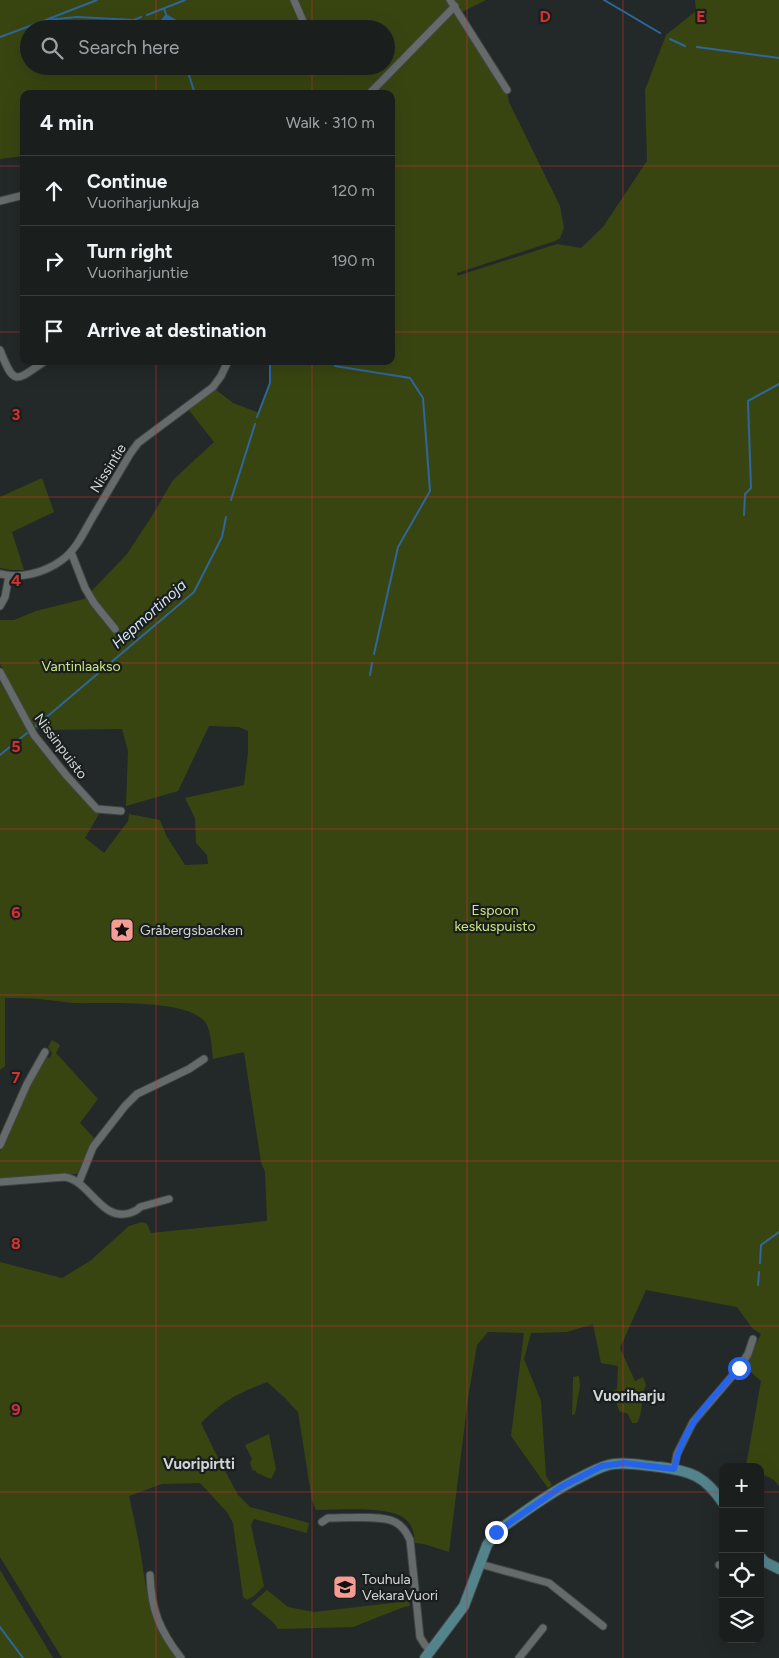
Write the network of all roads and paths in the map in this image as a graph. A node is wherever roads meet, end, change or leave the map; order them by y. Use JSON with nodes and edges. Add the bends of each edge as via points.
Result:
{"nodes":[{"id":1,"x":294,"y":0,"type":"edge"},
{"id":2,"x":452,"y":3,"type":"edge"},
{"id":3,"x":303,"y":20,"type":"edge"},
{"id":4,"x":395,"y":68,"type":"edge"},
{"id":5,"x":388,"y":75,"type":"edge"},
{"id":6,"x":373,"y":90,"type":"edge"},
{"id":7,"x":506,"y":90,"type":"dead end"},
{"id":8,"x":20,"y":197,"type":"edge"},
{"id":9,"x":0,"y":201,"type":"edge"},
{"id":10,"x":0,"y":350,"type":"edge"},
{"id":11,"x":39,"y":365,"type":"edge"},
{"id":12,"x":226,"y":365,"type":"edge"},
{"id":13,"x":71,"y":552,"type":"junction"},
{"id":14,"x":0,"y":574,"type":"edge"},
{"id":15,"x":9,"y":576,"type":"junction"},
{"id":16,"x":0,"y":606,"type":"edge"},
{"id":17,"x":115,"y":629,"type":"dead end"},
{"id":18,"x":0,"y":672,"type":"edge"},
{"id":19,"x":121,"y":811,"type":"dead end"},
{"id":20,"x":45,"y":1052,"type":"dead end"},
{"id":21,"x":204,"y":1058,"type":"dead end"},
{"id":22,"x":0,"y":1145,"type":"edge"},
{"id":23,"x":0,"y":1182,"type":"edge"},
{"id":24,"x":79,"y":1182,"type":"junction"},
{"id":25,"x":169,"y":1198,"type":"dead end"},
{"id":26,"x":753,"y":1339,"type":"dead end"},
{"id":27,"x":674,"y":1469,"type":"junction"},
{"id":28,"x":719,"y":1496,"type":"edge"},
{"id":29,"x":322,"y":1522,"type":"dead end"},
{"id":30,"x":764,"y":1561,"type":"edge"},
{"id":31,"x":480,"y":1564,"type":"junction"},
{"id":32,"x":779,"y":1569,"type":"edge"},
{"id":33,"x":150,"y":1576,"type":"dead end"},
{"id":34,"x":603,"y":1626,"type":"dead end"},
{"id":35,"x":543,"y":1628,"type":"dead end"},
{"id":36,"x":428,"y":1654,"type":"edge"},
{"id":37,"x":180,"y":1658,"type":"edge"},
{"id":38,"x":519,"y":1658,"type":"edge"}],
"edges":[{"from":1,"to":3,"type":"street"},
{"from":2,"to":4,"type":"street","via":[[426,38]]},
{"from":2,"to":7,"type":"street"},
{"from":5,"to":6,"type":"street"},
{"from":8,"to":9,"type":"street"},
{"from":10,"to":11,"type":"street","via":[[14,377],[27,374]]},
{"from":12,"to":13,"type":"street","name":"Nissintie","via":[[213,387],[136,445]]},
{"from":13,"to":15,"type":"street","name":"Nissintie","via":[[37,572]]},
{"from":13,"to":17,"type":"street","via":[[94,603]]},
{"from":14,"to":15,"type":"street","name":"Nissintie"},
{"from":15,"to":16,"type":"street"},
{"from":18,"to":19,"type":"street","name":"Nissinpuisto","via":[[34,735],[66,775],[97,810]]},
{"from":20,"to":22,"type":"street"},
{"from":21,"to":24,"type":"street","via":[[189,1070],[137,1094],[93,1147]]},
{"from":23,"to":24,"type":"street","via":[[66,1177]]},
{"from":24,"to":25,"type":"street","via":[[98,1202],[117,1214]]},
{"from":26,"to":27,"type":"street","via":[[739,1368],[692,1422],[677,1454]]},
{"from":27,"to":28,"type":"street","via":[[700,1476]]},
{"from":27,"to":31,"type":"street","via":[[624,1463],[595,1470],[561,1487],[496,1532]]},
{"from":29,"to":36,"type":"street","via":[[328,1518],[387,1520],[397,1523],[407,1532],[420,1637]]},
{"from":30,"to":32,"type":"street"},
{"from":31,"to":34,"type":"street","via":[[549,1583]]},
{"from":31,"to":36,"type":"street","via":[[464,1606]]},
{"from":33,"to":37,"type":"street","via":[[156,1616]]},
{"from":35,"to":38,"type":"street"}]}
